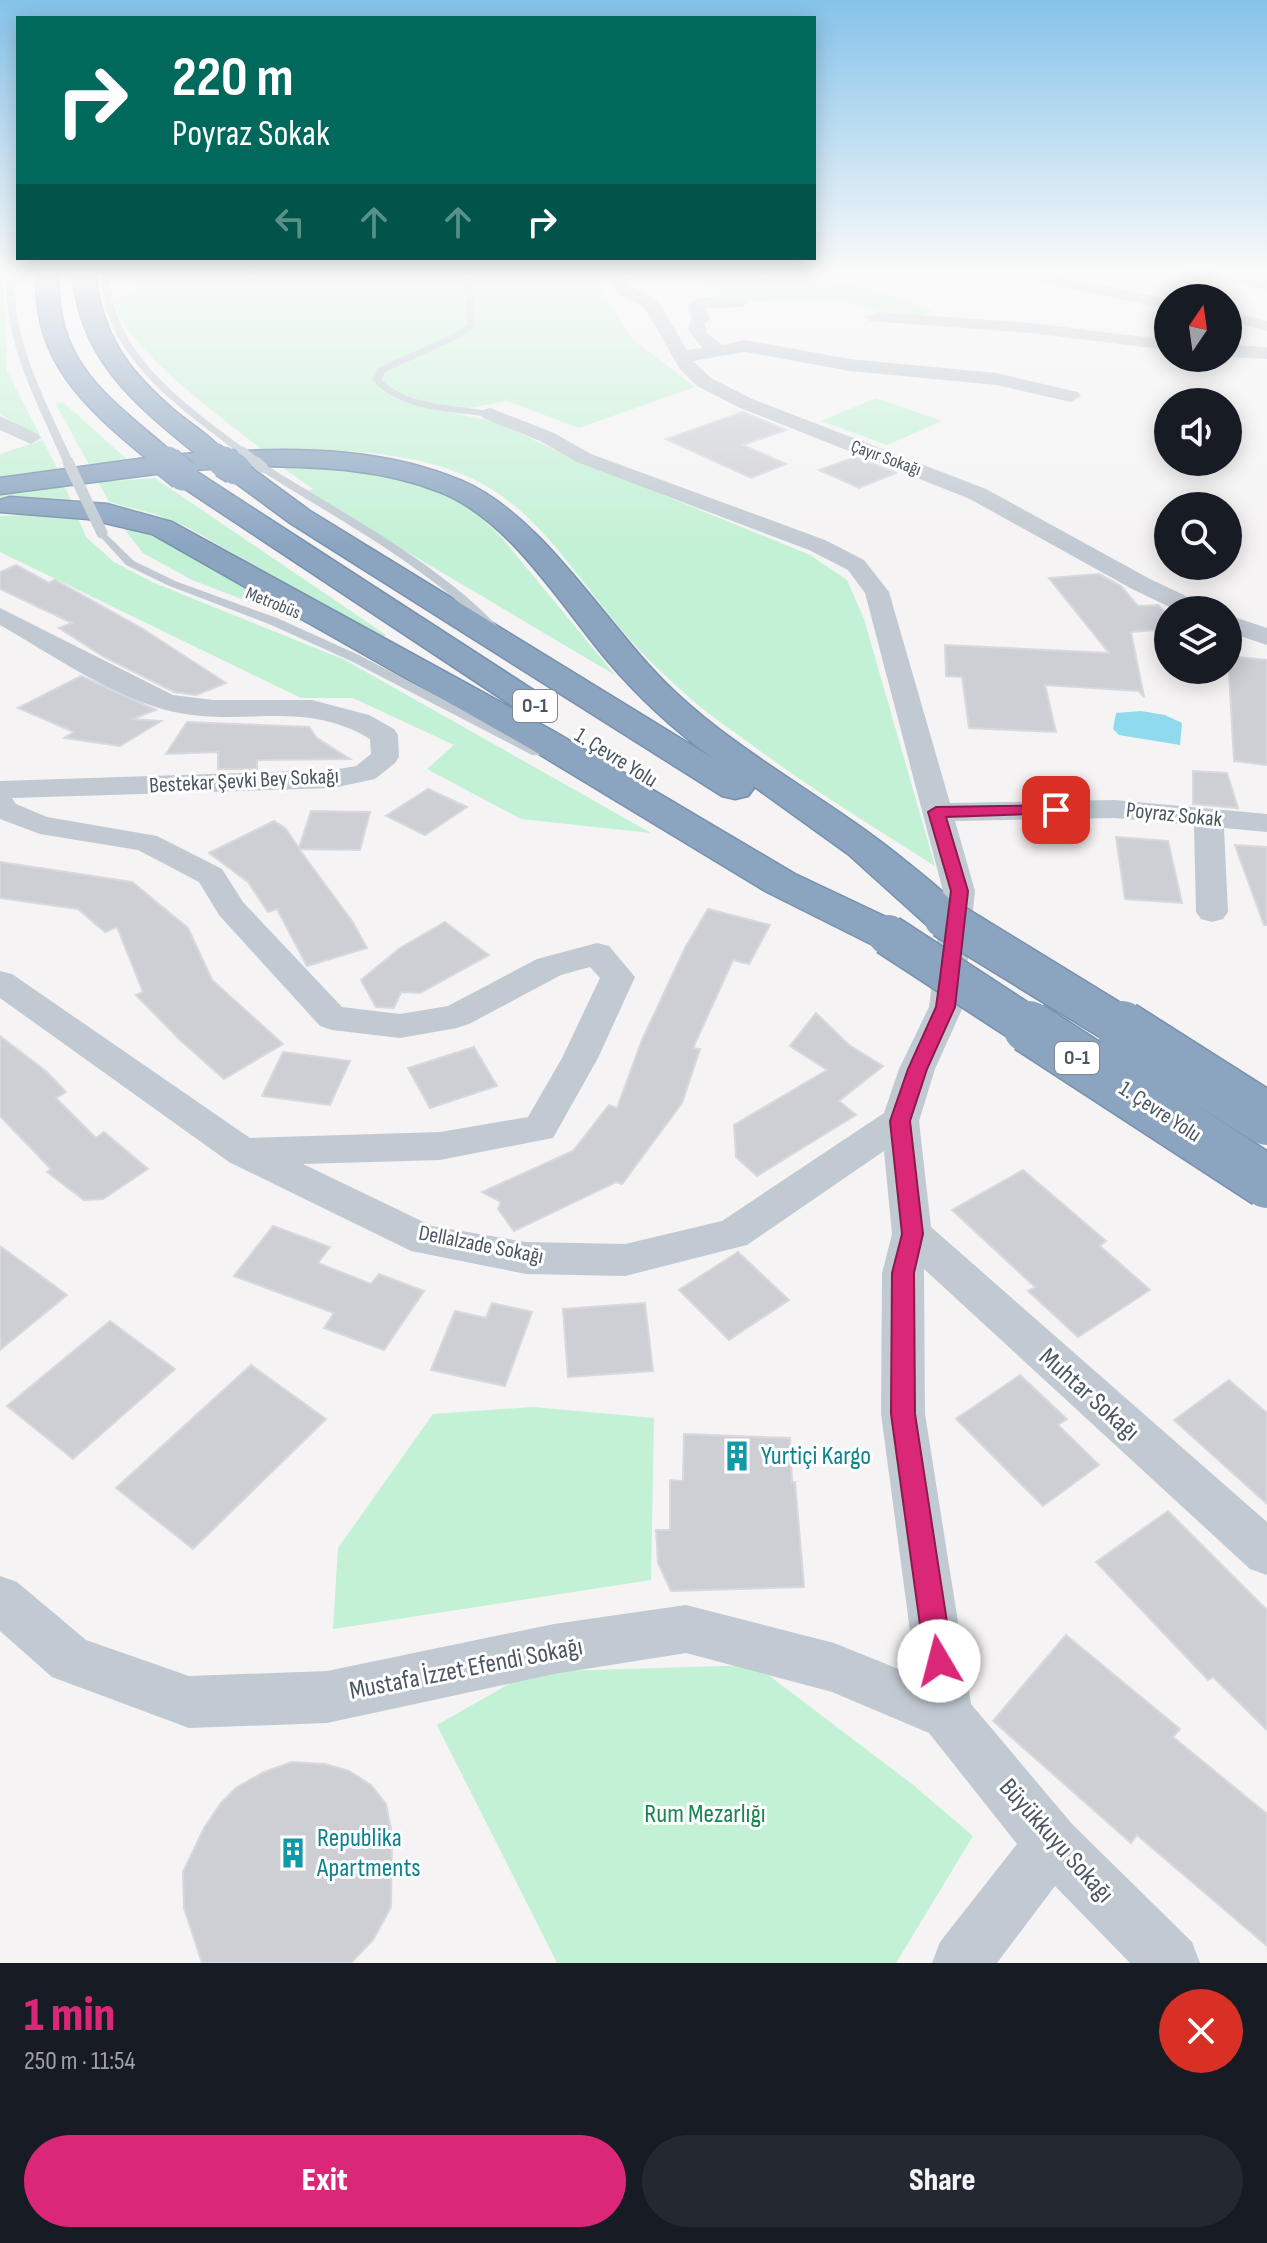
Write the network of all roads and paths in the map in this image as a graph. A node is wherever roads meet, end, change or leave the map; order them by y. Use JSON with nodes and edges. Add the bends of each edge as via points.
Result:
{"nodes":[{"id":1,"x":26,"y":363,"type":"edge"},
{"id":2,"x":68,"y":363,"type":"edge"},
{"id":3,"x":114,"y":363,"type":"edge"},
{"id":4,"x":143,"y":363,"type":"edge"},
{"id":5,"x":397,"y":363,"type":"edge"},
{"id":6,"x":685,"y":363,"type":"edge"},
{"id":7,"x":837,"y":363,"type":"edge"},
{"id":8,"x":1071,"y":396,"type":"dead end"},
{"id":9,"x":490,"y":414,"type":"joint"},
{"id":10,"x":0,"y":422,"type":"edge"},
{"id":11,"x":0,"y":447,"type":"edge"},
{"id":12,"x":238,"y":460,"type":"junction"},
{"id":13,"x":0,"y":486,"type":"edge"},
{"id":14,"x":0,"y":507,"type":"edge"},
{"id":15,"x":1166,"y":596,"type":"edge"},
{"id":16,"x":0,"y":615,"type":"edge"},
{"id":17,"x":1242,"y":628,"type":"edge"},
{"id":18,"x":1267,"y":637,"type":"edge"},
{"id":19,"x":0,"y":790,"type":"edge"},
{"id":20,"x":0,"y":802,"type":"edge"},
{"id":21,"x":936,"y":812,"type":"junction"},
{"id":22,"x":1209,"y":819,"type":"junction"},
{"id":23,"x":1267,"y":823,"type":"edge"},
{"id":24,"x":688,"y":829,"type":"junction"},
{"id":25,"x":1212,"y":912,"type":"dead end"},
{"id":26,"x":944,"y":918,"type":"junction"},
{"id":27,"x":888,"y":935,"type":"junction"},
{"id":28,"x":0,"y":982,"type":"edge"},
{"id":29,"x":1267,"y":1119,"type":"edge"},
{"id":30,"x":900,"y":1121,"type":"junction"},
{"id":31,"x":243,"y":1152,"type":"junction"},
{"id":32,"x":1267,"y":1182,"type":"edge"},
{"id":33,"x":912,"y":1234,"type":"junction"},
{"id":34,"x":1267,"y":1553,"type":"edge"},
{"id":35,"x":0,"y":1599,"type":"edge"},
{"id":36,"x":947,"y":1715,"type":"junction"},
{"id":37,"x":1052,"y":1844,"type":"junction"},
{"id":38,"x":961,"y":1963,"type":"edge"},
{"id":39,"x":1171,"y":1963,"type":"edge"}],
"edges":[{"from":1,"to":24,"type":"lane","name":"Metrobüs","bridge":true,"via":[[102,533],[130,563],[355,658]]},
{"from":2,"to":27,"type":"highway","name":"1. Çevre Yolu","number":"O-1","via":[[128,429],[174,467]]},
{"from":3,"to":12,"type":"highway","name":"1. Çevre Yolu","number":"O-1","via":[[142,394]]},
{"from":4,"to":12,"type":"lane"},
{"from":5,"to":9,"type":"lane","via":[[381,370],[377,380],[386,392]]},
{"from":6,"to":15,"type":"street","name":"Çayır Sokağı","via":[[704,382],[745,403],[978,494]]},
{"from":7,"to":8,"type":"street","via":[[996,379]]},
{"from":9,"to":21,"type":"street","via":[[584,458],[817,545],[856,565],[877,592]]},
{"from":10,"to":11,"type":"street","via":[[31,438]]},
{"from":12,"to":26,"type":"highway","name":"1. Çevre Yolu","number":"O-1","via":[[300,517]]},
{"from":13,"to":26,"type":"highway","via":[[188,464],[321,458],[403,470],[465,493],[500,517],[533,551],[662,699],[907,881]]},
{"from":14,"to":24,"type":"highway","via":[[111,513],[162,528],[542,740]]},
{"from":16,"to":19,"type":"street","name":"Bestekar Şevki Bey Sokağı","via":[[146,694],[187,706],[298,707],[361,719],[384,735],[385,757],[365,773],[333,779]]},
{"from":17,"to":18,"type":"street"},
{"from":20,"to":31,"type":"street","via":[[4,810],[40,825],[146,842],[211,876],[230,908],[332,1018],[400,1026],[457,1016],[549,967],[597,954],[618,977],[540,1128],[440,1146]]},
{"from":21,"to":22,"type":"street","name":"Poyraz Sokak","via":[[1115,809]]},
{"from":21,"to":30,"type":"street","via":[[959,891],[946,1007]]},
{"from":22,"to":23,"type":"street","name":"Poyraz Sokak"},
{"from":22,"to":25,"type":"street"},
{"from":24,"to":27,"type":"highway","via":[[781,883]]},
{"from":26,"to":29,"type":"highway","name":"1. Çevre Yolu","number":"O-1","bridge":true},
{"from":27,"to":32,"type":"highway","name":"1. Çevre Yolu","number":"O-1","bridge":true},
{"from":28,"to":31,"type":"street","name":"Dellalzade Sokağı"},
{"from":30,"to":31,"type":"street","name":"Dellalzade Sokağı","via":[[733,1234],[625,1260],[526,1258],[425,1240]]},
{"from":30,"to":33,"type":"street"},
{"from":33,"to":34,"type":"street","name":"Muhtar Sokağı"},
{"from":33,"to":36,"type":"street","via":[[903,1273],[903,1414]]},
{"from":35,"to":36,"type":"street","name":"Mustafa İzzet Efendi Sokağı","via":[[70,1659],[189,1702],[327,1697],[554,1649],[686,1629],[834,1668]]},
{"from":36,"to":37,"type":"street","name":"Büyükkuyu Sokağı"},
{"from":37,"to":38,"type":"street"},
{"from":37,"to":39,"type":"street","name":"Büyükkuyu Sokağı"}]}
